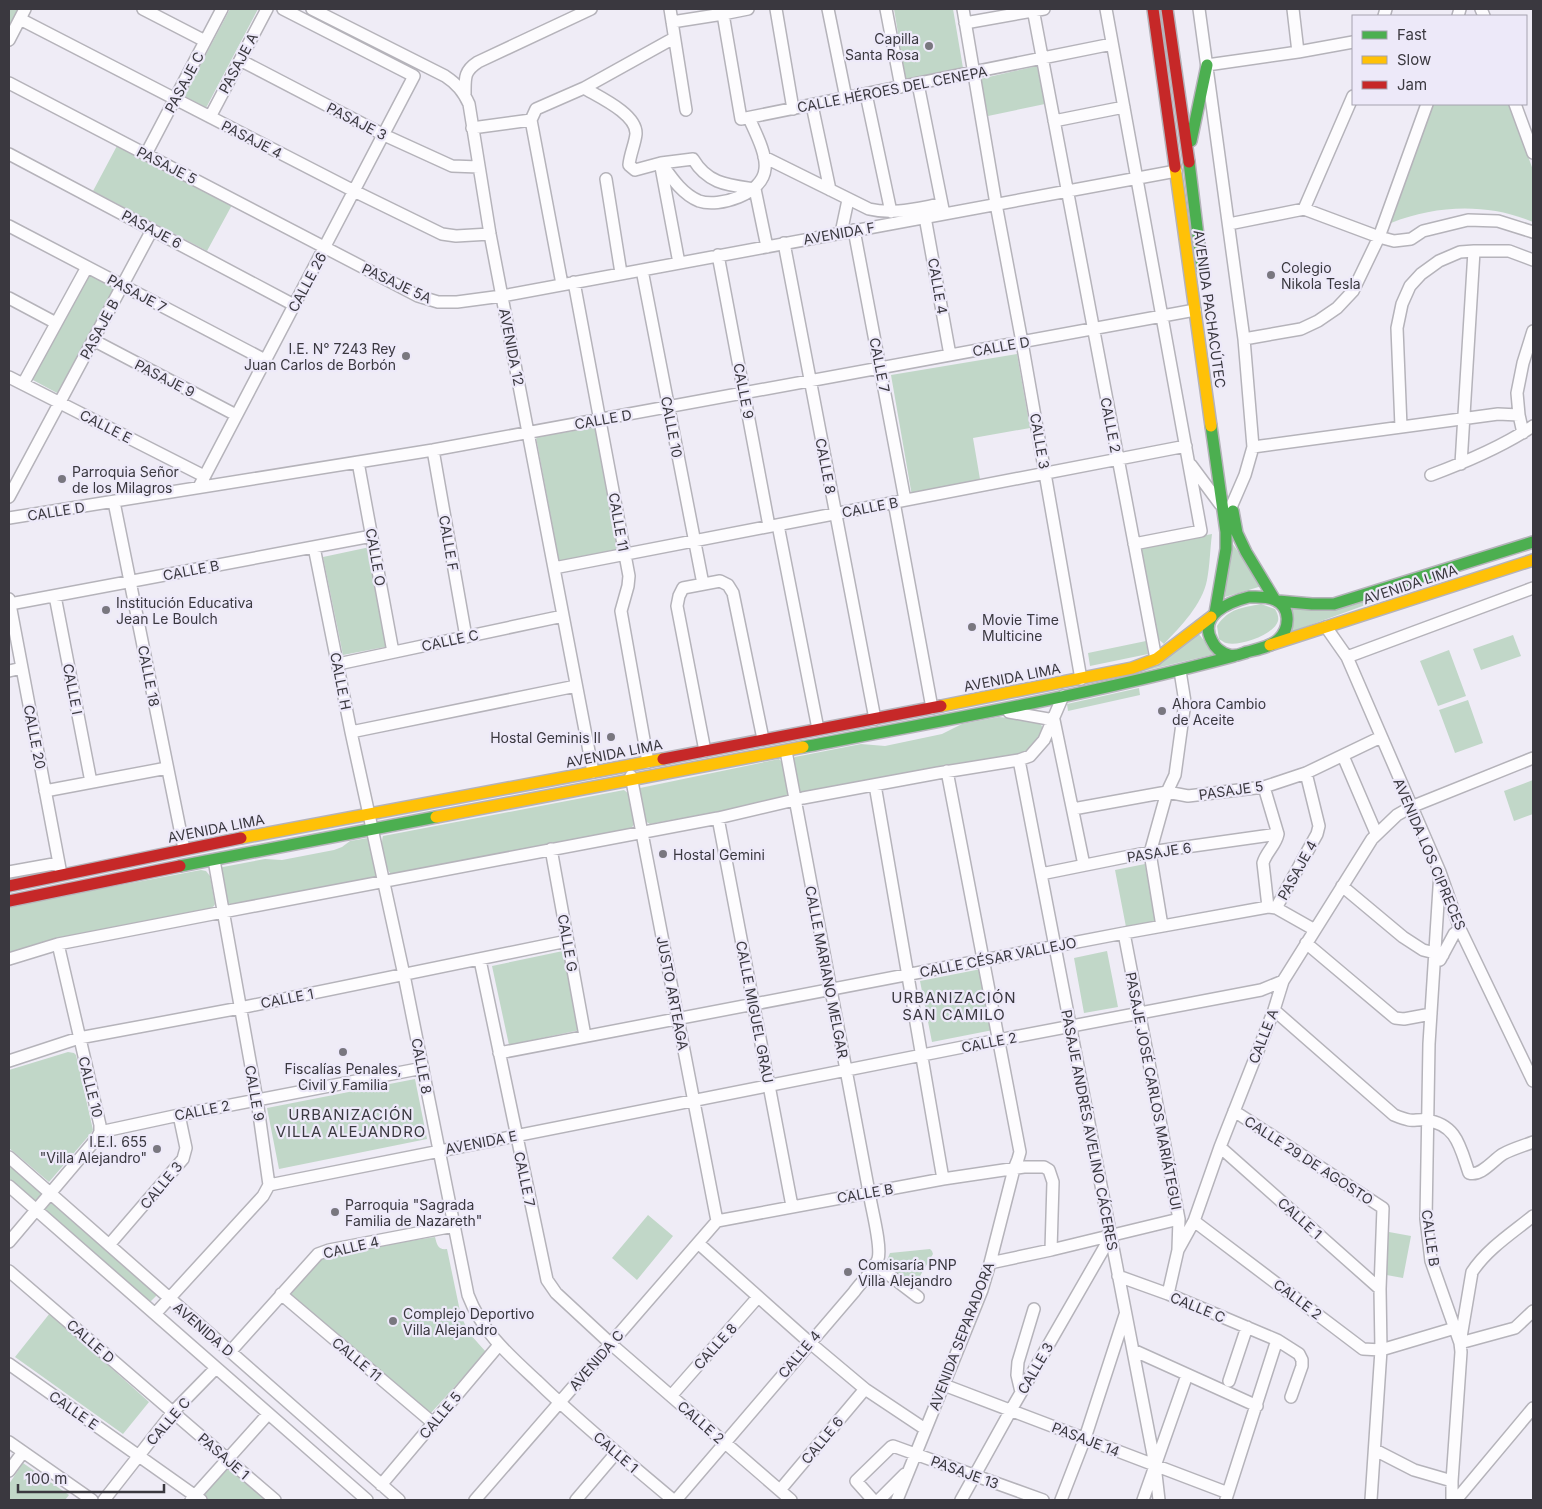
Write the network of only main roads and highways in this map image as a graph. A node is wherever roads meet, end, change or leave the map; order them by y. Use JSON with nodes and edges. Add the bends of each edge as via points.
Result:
{"nodes":[{"id":1,"x":1153,"y":9,"type":"edge"},
{"id":2,"x":1167,"y":9,"type":"edge"},
{"id":3,"x":1206,"y":65,"type":"road end"},
{"id":4,"x":1188,"y":155,"type":"junction"},
{"id":5,"x":1204,"y":281,"type":"dead end"},
{"id":6,"x":1219,"y":398,"type":"dead end"},
{"id":7,"x":1227,"y":506,"type":"junction"},
{"id":8,"x":1533,"y":542,"type":"edge"},
{"id":9,"x":1533,"y":560,"type":"edge"},
{"id":10,"x":1276,"y":600,"type":"junction"},
{"id":11,"x":1213,"y":615,"type":"junction"},
{"id":12,"x":1268,"y":646,"type":"junction"},
{"id":13,"x":1234,"y":656,"type":"junction"},
{"id":14,"x":9,"y":886,"type":"edge"},
{"id":15,"x":9,"y":901,"type":"edge"}],
"edges":[{"from":1,"to":7,"type":"main road","name":"AVENIDA PACHACÚTEC","via":[[1195,310]]},
{"from":2,"to":4,"type":"main road","name":"AVENIDA PACHACÚTEC"},
{"from":3,"to":4,"type":"main road"},
{"from":4,"to":5,"type":"main road","name":"AVENIDA PACHACÚTEC"},
{"from":6,"to":7,"type":"main road","name":"AVENIDA PACHACÚTEC"},
{"from":7,"to":10,"type":"main road","name":"AVENIDA PACHACÚTEC","via":[[1246,552]]},
{"from":7,"to":11,"type":"main road","name":"AVENIDA PACHACÚTEC","via":[[1226,549]]},
{"from":8,"to":10,"type":"main road","name":"AVENIDA LIMA","via":[[1334,604]]},
{"from":9,"to":12,"type":"main road","name":"AVENIDA LIMA"},
{"from":10,"to":11,"type":"main road","via":[[1240,599]]},
{"from":10,"to":12,"type":"main road","via":[[1285,609],[1287,624],[1281,637]]},
{"from":11,"to":13,"type":"main road","via":[[1208,628],[1210,639],[1222,652]]},
{"from":11,"to":14,"type":"main road","name":"AVENIDA LIMA","via":[[1172,648],[1132,668],[369,815],[60,869]]},
{"from":12,"to":13,"type":"main road"},
{"from":13,"to":15,"type":"main road","name":"AVENIDA LIMA","via":[[1180,671],[999,710]]}]}
